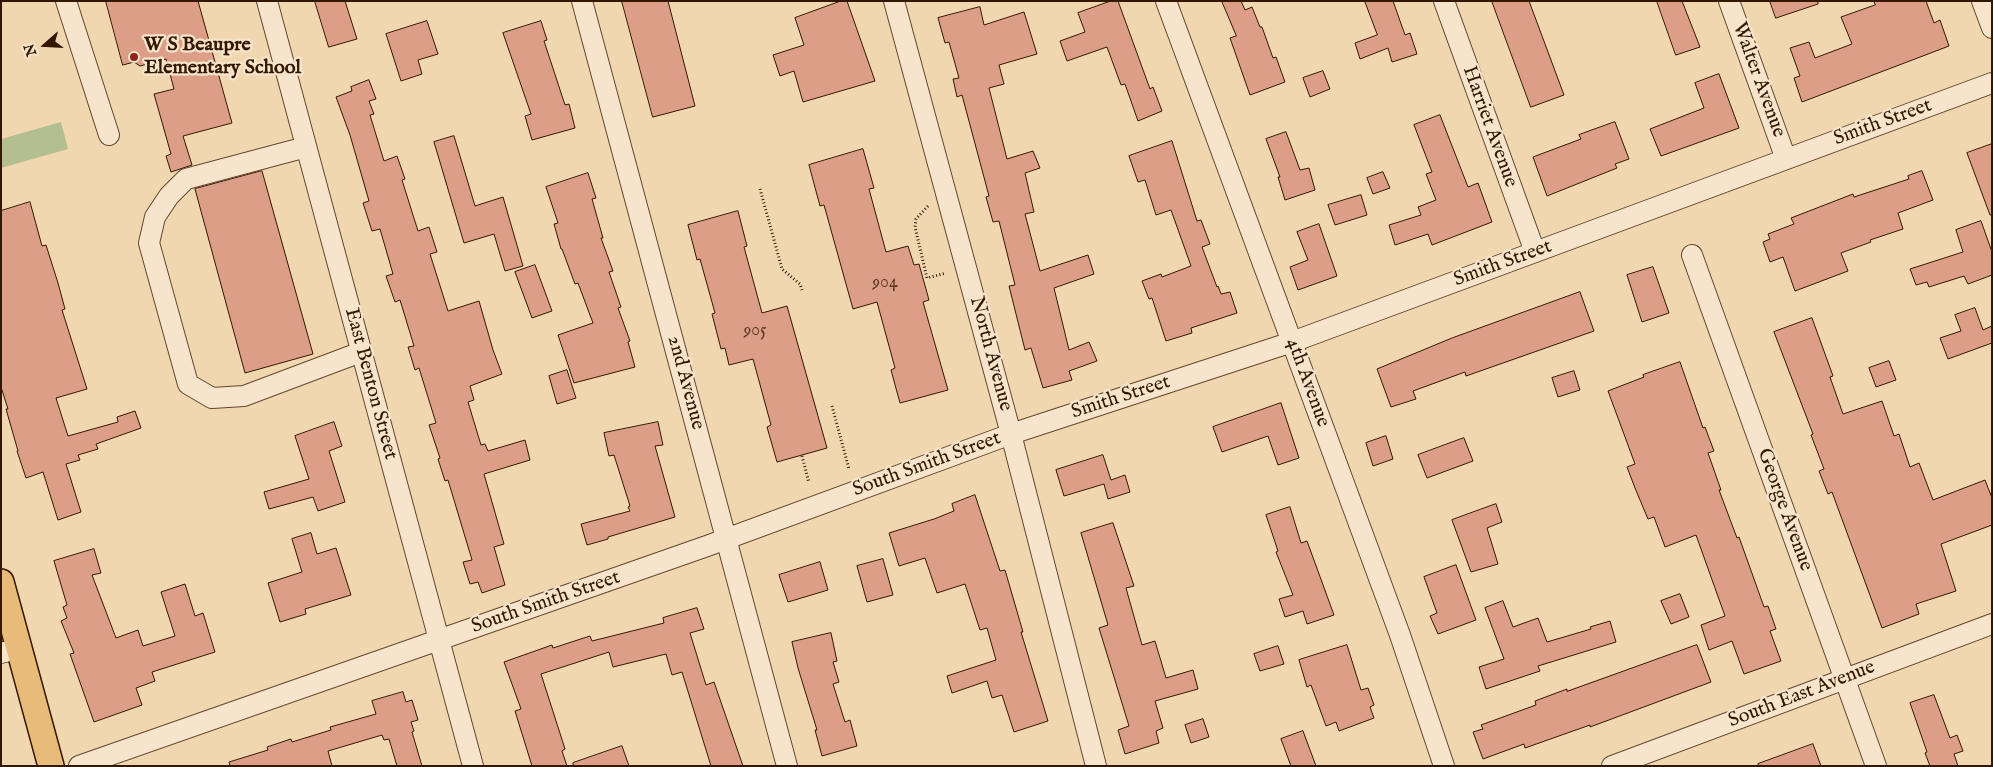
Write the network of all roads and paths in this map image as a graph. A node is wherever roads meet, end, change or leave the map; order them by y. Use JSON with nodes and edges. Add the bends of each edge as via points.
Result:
{"nodes":[{"id":1,"x":66,"y":1,"type":"edge"},
{"id":2,"x":267,"y":1,"type":"edge"},
{"id":3,"x":582,"y":1,"type":"edge"},
{"id":4,"x":894,"y":1,"type":"edge"},
{"id":5,"x":1166,"y":1,"type":"edge"},
{"id":6,"x":1444,"y":1,"type":"edge"},
{"id":7,"x":1729,"y":1,"type":"edge"},
{"id":8,"x":1982,"y":1,"type":"edge"},
{"id":9,"x":1992,"y":28,"type":"edge"},
{"id":10,"x":1992,"y":83,"type":"edge"},
{"id":11,"x":109,"y":135,"type":"dead end"},
{"id":12,"x":306,"y":147,"type":"junction"},
{"id":13,"x":1786,"y":159,"type":"junction"},
{"id":14,"x":760,"y":189,"type":"dead end"},
{"id":15,"x":928,"y":206,"type":"dead end"},
{"id":16,"x":1534,"y":252,"type":"junction"},
{"id":17,"x":1692,"y":254,"type":"dead end"},
{"id":18,"x":946,"y":273,"type":"dead end"},
{"id":19,"x":802,"y":290,"type":"dead end"},
{"id":20,"x":1292,"y":342,"type":"junction"},
{"id":21,"x":361,"y":352,"type":"junction"},
{"id":22,"x":832,"y":406,"type":"dead end"},
{"id":23,"x":1011,"y":434,"type":"junction"},
{"id":24,"x":802,"y":456,"type":"dead end"},
{"id":25,"x":849,"y":469,"type":"dead end"},
{"id":26,"x":809,"y":483,"type":"dead end"},
{"id":27,"x":727,"y":539,"type":"junction"},
{"id":28,"x":1,"y":582,"type":"edge"},
{"id":29,"x":1992,"y":624,"type":"edge"},
{"id":30,"x":439,"y":640,"type":"junction"},
{"id":31,"x":10,"y":650,"type":"edge"},
{"id":32,"x":1844,"y":678,"type":"junction"},
{"id":33,"x":51,"y":766,"type":"edge"},
{"id":34,"x":79,"y":766,"type":"edge"},
{"id":35,"x":474,"y":766,"type":"edge"},
{"id":36,"x":787,"y":766,"type":"edge"},
{"id":37,"x":1096,"y":766,"type":"edge"},
{"id":38,"x":1444,"y":766,"type":"edge"},
{"id":39,"x":1612,"y":766,"type":"edge"},
{"id":40,"x":1876,"y":766,"type":"edge"}],
"edges":[{"from":1,"to":11,"type":"street"},
{"from":2,"to":12,"type":"street","name":"East Benton Street"},
{"from":3,"to":27,"type":"street","name":"2nd Avenue"},
{"from":4,"to":23,"type":"street","name":"North Avenue"},
{"from":5,"to":20,"type":"street","name":"4th Avenue"},
{"from":6,"to":16,"type":"street","name":"Harriet Avenue"},
{"from":7,"to":13,"type":"street","name":"Walter Avenue"},
{"from":8,"to":9,"type":"street"},
{"from":10,"to":13,"type":"street","name":"Smith Street"},
{"from":12,"to":21,"type":"street","name":"East Benton Street"},
{"from":12,"to":21,"type":"street","via":[[186,179],[155,217],[148,243],[188,384],[212,398],[244,396]]},
{"from":13,"to":16,"type":"street","name":"Smith Street"},
{"from":14,"to":19,"type":"path","via":[[782,269],[800,284]]},
{"from":15,"to":18,"type":"path","via":[[916,219],[915,227],[927,278]]},
{"from":16,"to":20,"type":"street","name":"Smith Street"},
{"from":17,"to":32,"type":"street","name":"George Avenue"},
{"from":20,"to":23,"type":"street","name":"Smith Street"},
{"from":20,"to":38,"type":"street","name":"4th Avenue","via":[[1400,635]]},
{"from":21,"to":30,"type":"street","name":"East Benton Street"},
{"from":22,"to":25,"type":"path"},
{"from":23,"to":27,"type":"street","name":"South Smith Street"},
{"from":23,"to":37,"type":"street","name":"North Avenue"},
{"from":24,"to":26,"type":"path"},
{"from":27,"to":30,"type":"street","name":"South Smith Street"},
{"from":27,"to":36,"type":"street","name":"2nd Avenue"},
{"from":28,"to":31,"type":"main road"},
{"from":29,"to":32,"type":"street","name":"South East Avenue"},
{"from":30,"to":34,"type":"street","name":"South Smith Street"},
{"from":30,"to":35,"type":"street","name":"East Benton Street"},
{"from":31,"to":33,"type":"main road"},
{"from":32,"to":39,"type":"street","name":"South East Avenue"},
{"from":32,"to":40,"type":"street","name":"George Avenue"}]}
